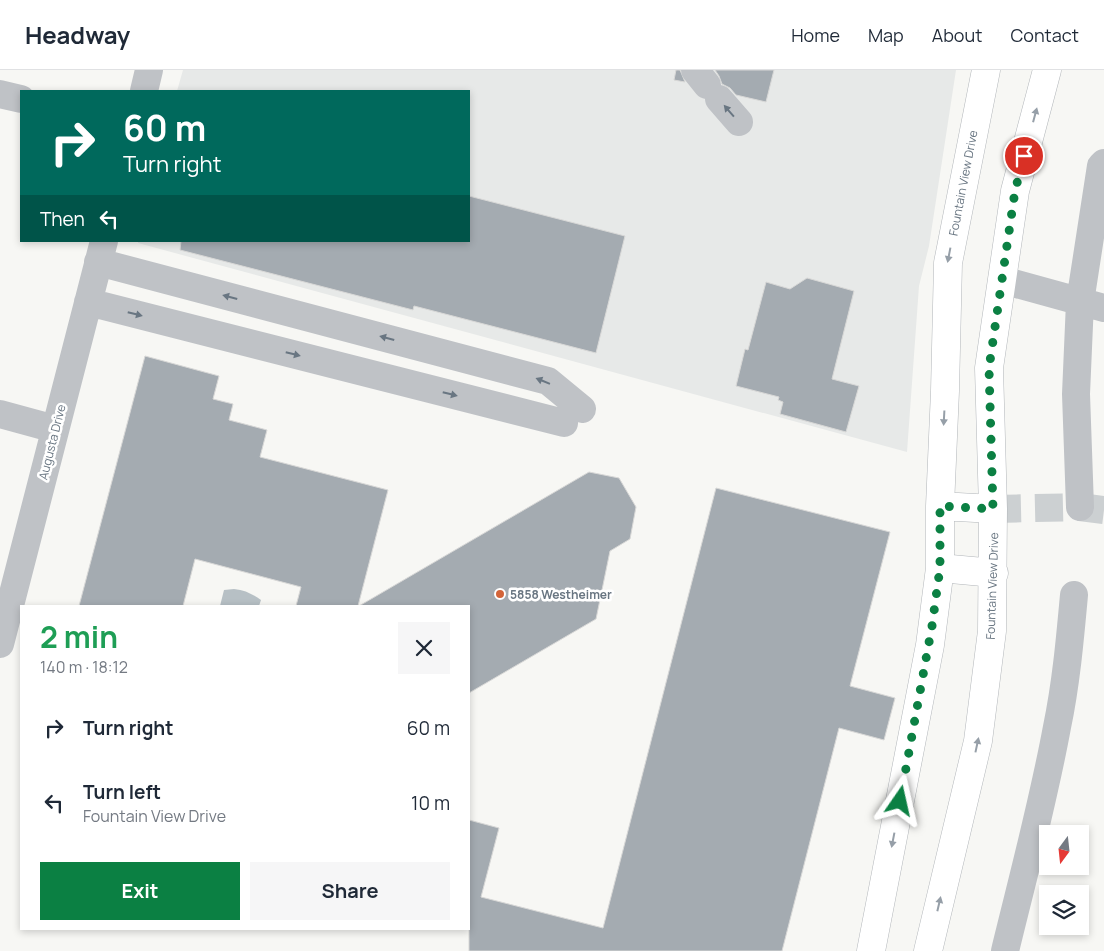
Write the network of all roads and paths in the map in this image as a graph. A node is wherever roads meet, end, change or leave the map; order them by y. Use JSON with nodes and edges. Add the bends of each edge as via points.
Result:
{"nodes":[{"id":1,"x":149,"y":70,"type":"edge"},
{"id":2,"x":986,"y":70,"type":"edge"},
{"id":3,"x":1047,"y":70,"type":"edge"},
{"id":4,"x":707,"y":85,"type":"edge"},
{"id":5,"x":144,"y":90,"type":"edge"},
{"id":6,"x":0,"y":94,"type":"edge"},
{"id":7,"x":20,"y":99,"type":"edge"},
{"id":8,"x":739,"y":122,"type":"dead end"},
{"id":9,"x":1104,"y":163,"type":"edge"},
{"id":10,"x":101,"y":252,"type":"edge"},
{"id":11,"x":1002,"y":280,"type":"junction"},
{"id":12,"x":88,"y":302,"type":"junction"},
{"id":13,"x":1092,"y":304,"type":"edge"},
{"id":14,"x":0,"y":414,"type":"edge"},
{"id":15,"x":55,"y":429,"type":"junction"},
{"id":16,"x":940,"y":506,"type":"junction"},
{"id":17,"x":1080,"y":507,"type":"dead end"},
{"id":18,"x":993,"y":509,"type":"junction"},
{"id":19,"x":940,"y":568,"type":"junction"},
{"id":20,"x":994,"y":573,"type":"junction"},
{"id":21,"x":1074,"y":595,"type":"dead end"},
{"id":22,"x":2,"y":629,"type":"edge"},
{"id":23,"x":871,"y":951,"type":"edge"},
{"id":24,"x":928,"y":951,"type":"edge"},
{"id":25,"x":1004,"y":951,"type":"edge"}],
"edges":[{"from":1,"to":5,"type":"street"},
{"from":2,"to":16,"type":"main road","name":"Fountain View Drive","one_way":true,"via":[[948,263]]},
{"from":11,"to":3,"type":"main road","name":"Fountain View Drive","one_way":true,"via":[[1015,191]]},
{"from":8,"to":4,"type":"street","one_way":true},
{"from":6,"to":7,"type":"street"},
{"from":9,"to":13,"type":"street","via":[[1101,166]]},
{"from":10,"to":12,"type":"street","name":"Augusta Drive"},
{"from":12,"to":10,"type":"street","one_way":true,"via":[[573,416],[548,381]]},
{"from":11,"to":13,"type":"street"},
{"from":11,"to":18,"type":"main road","name":"Fountain View Drive","via":[[989,368]]},
{"from":12,"to":15,"type":"street","name":"Augusta Drive"},
{"from":13,"to":17,"type":"street","via":[[1076,394]]},
{"from":14,"to":15,"type":"street"},
{"from":15,"to":22,"type":"street","name":"Augusta Drive"},
{"from":16,"to":18,"type":"main road"},
{"from":16,"to":19,"type":"main road","name":"Fountain View Drive"},
{"from":18,"to":20,"type":"main road","name":"Fountain View Drive"},
{"from":19,"to":20,"type":"main road"},
{"from":19,"to":23,"type":"main road","name":"Fountain View Drive","one_way":true,"via":[[930,645]]},
{"from":24,"to":20,"type":"main road","name":"Fountain View Drive","one_way":true,"via":[[978,741],[992,631]]},
{"from":21,"to":25,"type":"street","via":[[1058,726]]}]}
